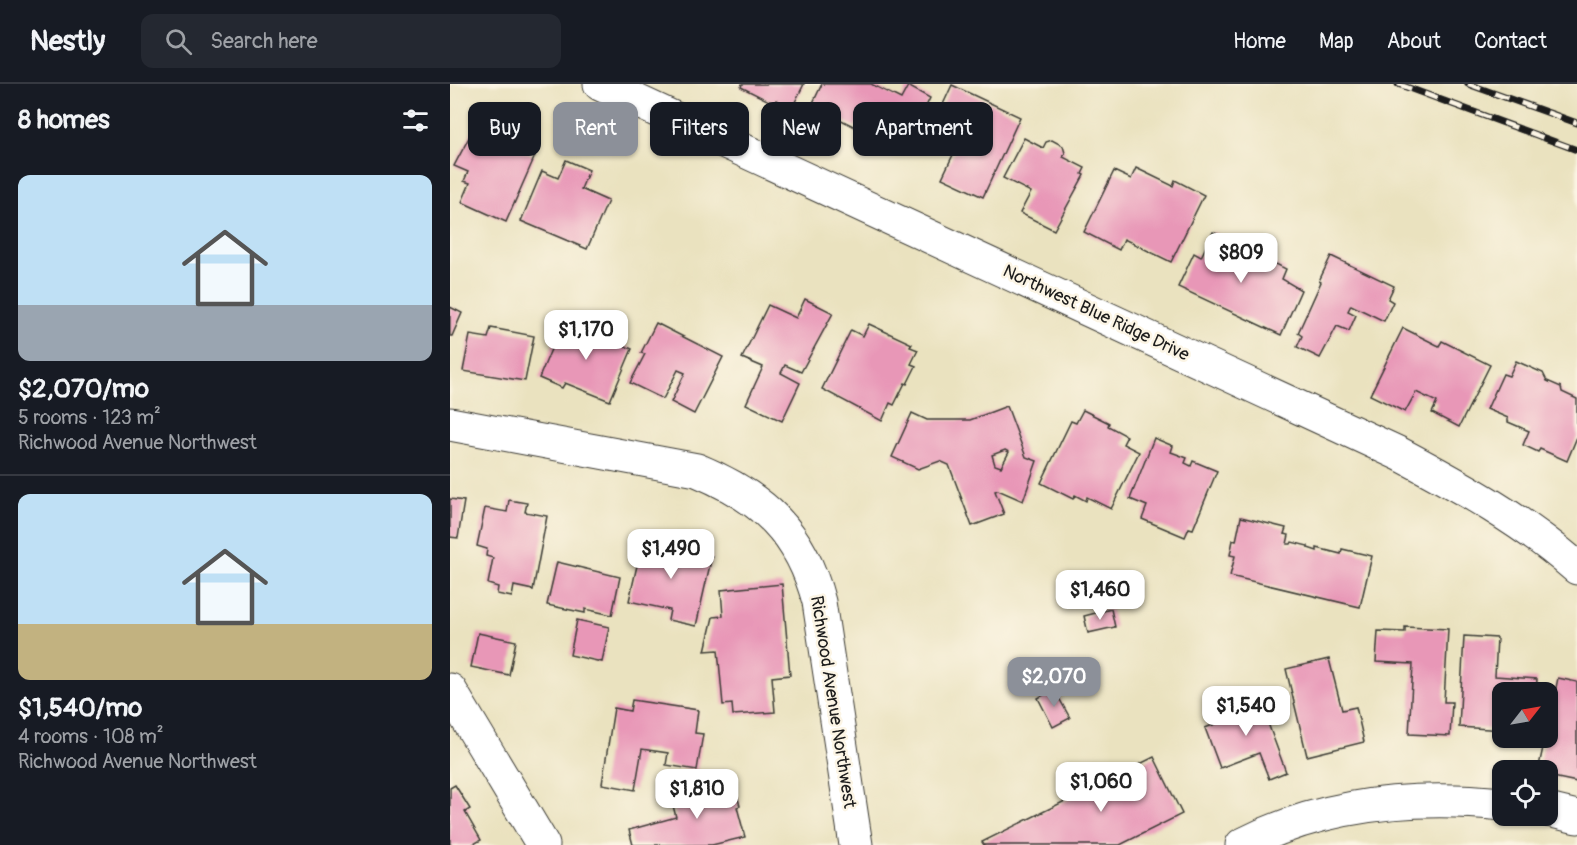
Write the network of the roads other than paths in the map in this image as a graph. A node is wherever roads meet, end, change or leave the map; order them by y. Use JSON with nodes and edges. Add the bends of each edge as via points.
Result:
{"nodes":[{"id":1,"x":600,"y":84,"type":"edge"},
{"id":2,"x":450,"y":424,"type":"edge"},
{"id":3,"x":1577,"y":568,"type":"edge"},
{"id":4,"x":450,"y":690,"type":"edge"},
{"id":5,"x":1492,"y":803,"type":"edge"},
{"id":6,"x":1558,"y":812,"type":"edge"},
{"id":7,"x":1577,"y":817,"type":"edge"},
{"id":8,"x":543,"y":845,"type":"edge"},
{"id":9,"x":856,"y":845,"type":"edge"},
{"id":10,"x":1242,"y":845,"type":"edge"}],
"edges":[{"from":1,"to":3,"type":"street","name":"Northwest Blue Ridge Drive","via":[[1400,454],[1503,512]]},
{"from":2,"to":9,"type":"street","name":"Richwood Avenue Northwest","via":[[697,470],[736,490],[775,519],[804,556],[813,577]]},
{"from":4,"to":8,"type":"street"},
{"from":5,"to":10,"type":"street","via":[[1464,800],[1372,804],[1311,817]]},
{"from":6,"to":7,"type":"street"}]}
